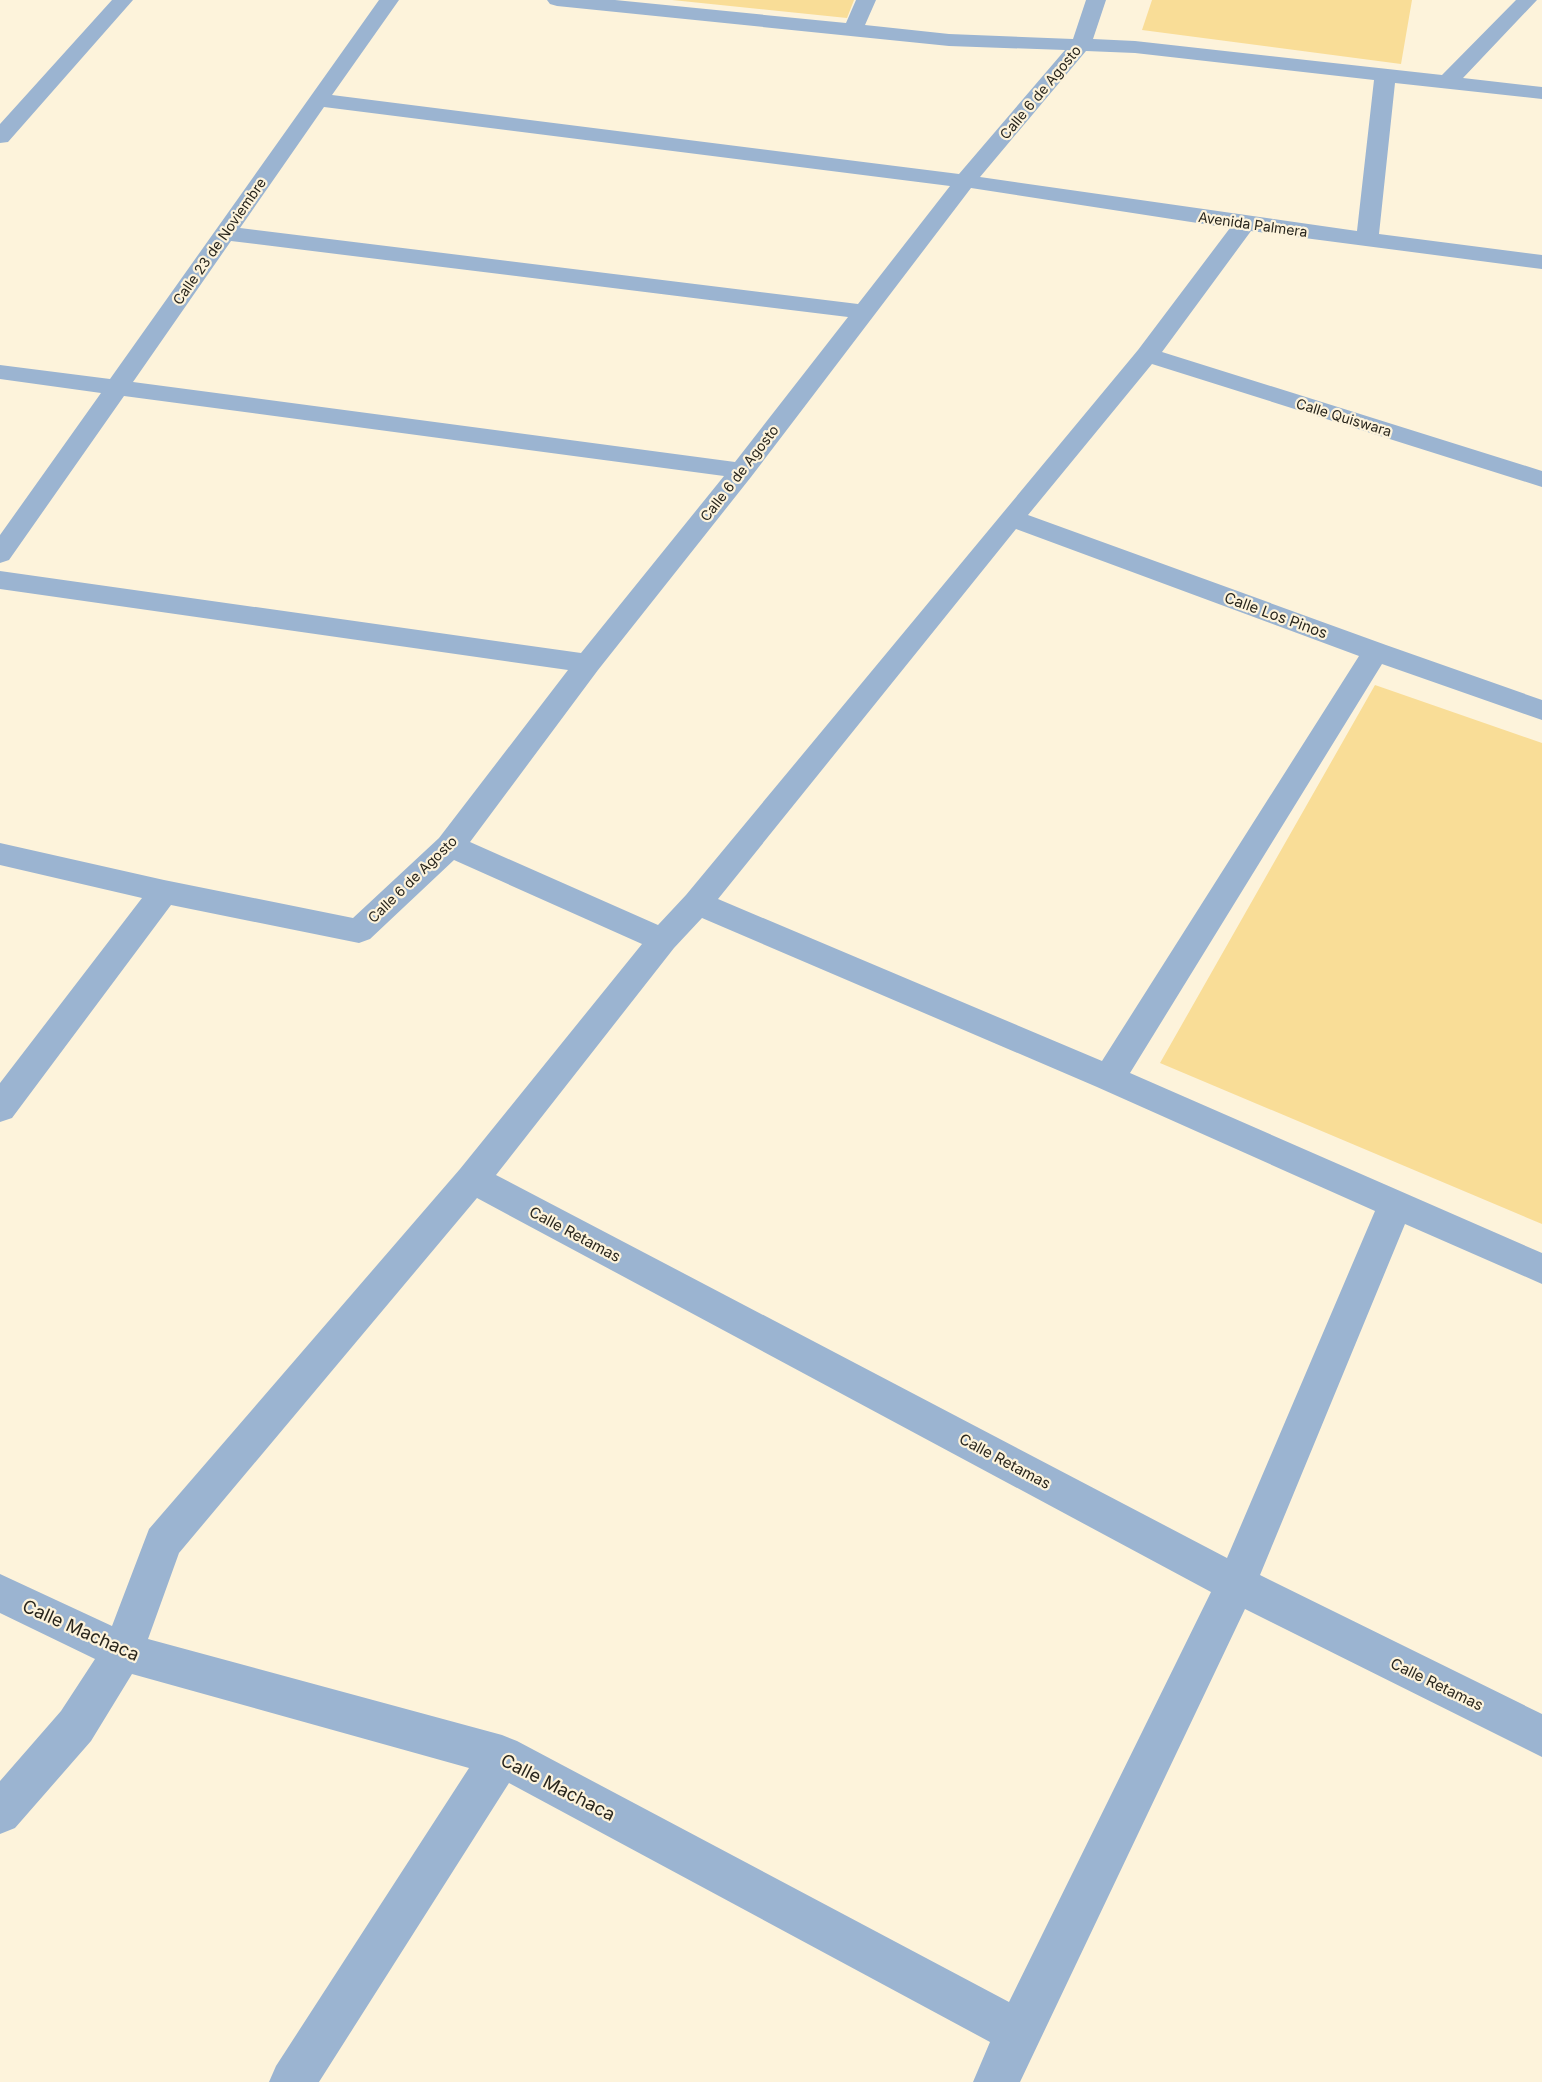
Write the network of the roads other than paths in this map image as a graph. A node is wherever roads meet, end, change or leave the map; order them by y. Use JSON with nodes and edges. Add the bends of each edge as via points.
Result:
{"nodes":[{"id":1,"x":123,"y":0,"type":"edge"},
{"id":2,"x":389,"y":0,"type":"edge"},
{"id":3,"x":557,"y":0,"type":"edge"},
{"id":4,"x":866,"y":0,"type":"edge"},
{"id":5,"x":1096,"y":0,"type":"edge"},
{"id":6,"x":1527,"y":0,"type":"edge"},
{"id":7,"x":854,"y":30,"type":"junction"},
{"id":8,"x":1082,"y":43,"type":"junction"},
{"id":9,"x":1385,"y":76,"type":"junction"},
{"id":10,"x":1446,"y":82,"type":"junction"},
{"id":11,"x":1542,"y":93,"type":"edge"},
{"id":12,"x":319,"y":100,"type":"junction"},
{"id":13,"x":0,"y":137,"type":"edge"},
{"id":14,"x":965,"y":181,"type":"junction"},
{"id":15,"x":1245,"y":223,"type":"junction"},
{"id":16,"x":224,"y":233,"type":"junction"},
{"id":17,"x":1367,"y":240,"type":"junction"},
{"id":18,"x":1542,"y":262,"type":"edge"},
{"id":19,"x":862,"y":312,"type":"junction"},
{"id":20,"x":1147,"y":356,"type":"junction"},
{"id":21,"x":0,"y":372,"type":"edge"},
{"id":22,"x":115,"y":388,"type":"junction"},
{"id":23,"x":742,"y":471,"type":"junction"},
{"id":24,"x":1542,"y":479,"type":"edge"},
{"id":25,"x":1011,"y":518,"type":"junction"},
{"id":26,"x":0,"y":554,"type":"edge"},
{"id":27,"x":0,"y":580,"type":"edge"},
{"id":28,"x":1376,"y":652,"type":"junction"},
{"id":29,"x":588,"y":663,"type":"junction"},
{"id":30,"x":1542,"y":710,"type":"edge"},
{"id":31,"x":450,"y":846,"type":"junction"},
{"id":32,"x":0,"y":854,"type":"edge"},
{"id":33,"x":164,"y":892,"type":"junction"},
{"id":34,"x":697,"y":903,"type":"junction"},
{"id":35,"x":663,"y":940,"type":"junction"},
{"id":36,"x":1108,"y":1078,"type":"junction"},
{"id":37,"x":0,"y":1108,"type":"edge"},
{"id":38,"x":472,"y":1179,"type":"junction"},
{"id":39,"x":1395,"y":1205,"type":"junction"},
{"id":40,"x":1542,"y":1269,"type":"edge"},
{"id":41,"x":1236,"y":1584,"type":"junction"},
{"id":42,"x":0,"y":1593,"type":"edge"},
{"id":43,"x":123,"y":1652,"type":"junction"},
{"id":44,"x":1542,"y":1736,"type":"edge"},
{"id":45,"x":502,"y":1756,"type":"junction"},
{"id":46,"x":0,"y":1813,"type":"edge"},
{"id":47,"x":1018,"y":2032,"type":"junction"},
{"id":48,"x":292,"y":2082,"type":"edge"},
{"id":49,"x":996,"y":2082,"type":"edge"}],
"edges":[{"from":1,"to":13,"type":"street"},
{"from":2,"to":12,"type":"street","name":"Calle 23 de Noviembre"},
{"from":3,"to":7,"type":"street"},
{"from":4,"to":7,"type":"street"},
{"from":5,"to":8,"type":"street","name":"Calle 6 de Agosto"},
{"from":6,"to":10,"type":"street"},
{"from":7,"to":8,"type":"street","via":[[949,40]]},
{"from":8,"to":9,"type":"street"},
{"from":8,"to":14,"type":"street","name":"Calle 6 de Agosto"},
{"from":9,"to":10,"type":"street"},
{"from":9,"to":17,"type":"street"},
{"from":10,"to":11,"type":"street"},
{"from":12,"to":14,"type":"street","name":"Avenida Palmera"},
{"from":12,"to":16,"type":"street","name":"Calle 23 de Noviembre"},
{"from":14,"to":15,"type":"street","name":"Avenida Palmera"},
{"from":14,"to":19,"type":"street","name":"Calle 6 de Agosto"},
{"from":15,"to":17,"type":"street","name":"Avenida Palmera"},
{"from":15,"to":20,"type":"street"},
{"from":16,"to":19,"type":"street"},
{"from":16,"to":22,"type":"street","name":"Calle 23 de Noviembre"},
{"from":17,"to":18,"type":"street","name":"Avenida Palmera"},
{"from":19,"to":23,"type":"street","name":"Calle 6 de Agosto"},
{"from":20,"to":24,"type":"street","name":"Calle Quiswara"},
{"from":20,"to":25,"type":"street"},
{"from":21,"to":22,"type":"street"},
{"from":22,"to":23,"type":"street"},
{"from":22,"to":26,"type":"street","name":"Calle 23 de Noviembre"},
{"from":23,"to":29,"type":"street","name":"Calle 6 de Agosto"},
{"from":25,"to":28,"type":"street","name":"Calle Los Pinos"},
{"from":25,"to":34,"type":"street"},
{"from":27,"to":29,"type":"street"},
{"from":28,"to":30,"type":"street","name":"Calle Los Pinos"},
{"from":28,"to":36,"type":"street"},
{"from":29,"to":31,"type":"street","name":"Calle 6 de Agosto"},
{"from":31,"to":33,"type":"street","name":"Calle 6 de Agosto","via":[[359,931]]},
{"from":31,"to":35,"type":"street"},
{"from":32,"to":33,"type":"street"},
{"from":33,"to":37,"type":"street"},
{"from":34,"to":35,"type":"street"},
{"from":34,"to":36,"type":"street"},
{"from":35,"to":38,"type":"street"},
{"from":36,"to":39,"type":"street"},
{"from":38,"to":41,"type":"street","name":"Calle Retamas"},
{"from":38,"to":43,"type":"street","via":[[163,1542]]},
{"from":39,"to":40,"type":"street"},
{"from":39,"to":41,"type":"street"},
{"from":41,"to":44,"type":"street","name":"Calle Retamas"},
{"from":41,"to":47,"type":"street"},
{"from":42,"to":43,"type":"street","name":"Calle Machaca"},
{"from":43,"to":45,"type":"street","name":"Calle Machaca"},
{"from":43,"to":46,"type":"street","via":[[76,1726]]},
{"from":45,"to":47,"type":"street","name":"Calle Machaca"},
{"from":45,"to":48,"type":"street"},
{"from":47,"to":49,"type":"street"}]}
